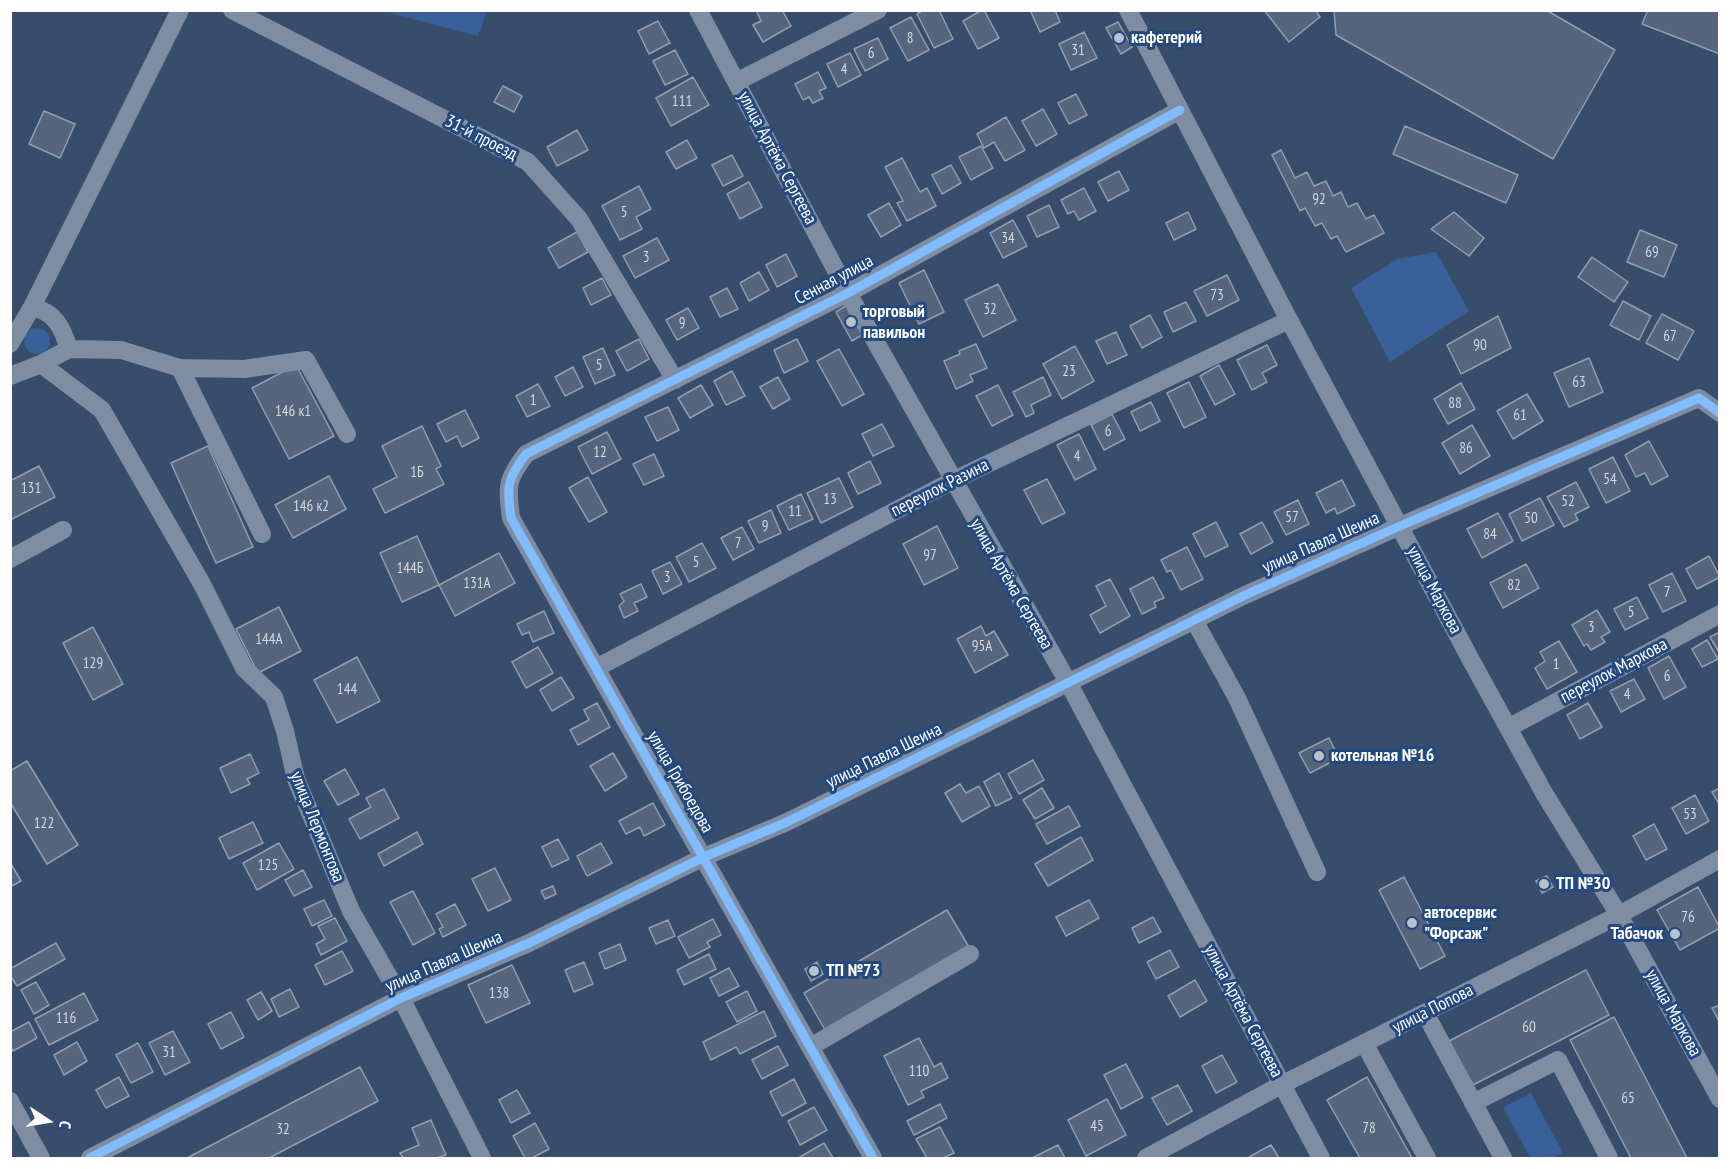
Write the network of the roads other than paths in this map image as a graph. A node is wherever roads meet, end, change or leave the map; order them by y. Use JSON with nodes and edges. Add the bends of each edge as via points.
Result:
{"nodes":[{"id":1,"x":180,"y":10,"type":"edge"},
{"id":2,"x":232,"y":10,"type":"edge"},
{"id":3,"x":698,"y":10,"type":"edge"},
{"id":4,"x":878,"y":10,"type":"edge"},
{"id":5,"x":1128,"y":10,"type":"edge"},
{"id":6,"x":736,"y":82,"type":"junction"},
{"id":7,"x":1180,"y":110,"type":"junction"},
{"id":8,"x":848,"y":293,"type":"junction"},
{"id":9,"x":32,"y":307,"type":"junction"},
{"id":10,"x":1289,"y":320,"type":"junction"},
{"id":11,"x":10,"y":344,"type":"edge"},
{"id":12,"x":69,"y":349,"type":"junction"},
{"id":13,"x":41,"y":364,"type":"junction"},
{"id":14,"x":180,"y":368,"type":"junction"},
{"id":15,"x":10,"y":376,"type":"edge"},
{"id":16,"x":675,"y":380,"type":"junction"},
{"id":17,"x":1719,"y":413,"type":"edge"},
{"id":18,"x":347,"y":434,"type":"dead end"},
{"id":19,"x":509,"y":480,"type":"joint"},
{"id":20,"x":952,"y":481,"type":"junction"},
{"id":21,"x":1400,"y":526,"type":"junction"},
{"id":22,"x":63,"y":530,"type":"dead end"},
{"id":23,"x":262,"y":534,"type":"dead end"},
{"id":24,"x":10,"y":559,"type":"edge"},
{"id":25,"x":1719,"y":614,"type":"edge"},
{"id":26,"x":1194,"y":620,"type":"junction"},
{"id":27,"x":596,"y":668,"type":"junction"},
{"id":28,"x":1069,"y":684,"type":"junction"},
{"id":29,"x":1508,"y":728,"type":"junction"},
{"id":30,"x":704,"y":857,"type":"junction"},
{"id":31,"x":1719,"y":859,"type":"edge"},
{"id":32,"x":1317,"y":872,"type":"dead end"},
{"id":33,"x":1619,"y":915,"type":"junction"},
{"id":34,"x":970,"y":954,"type":"dead end"},
{"id":35,"x":401,"y":998,"type":"junction"},
{"id":36,"x":1425,"y":1013,"type":"junction"},
{"id":37,"x":1364,"y":1043,"type":"junction"},
{"id":38,"x":810,"y":1047,"type":"junction"},
{"id":39,"x":1283,"y":1084,"type":"junction"},
{"id":40,"x":1719,"y":1099,"type":"edge"},
{"id":41,"x":10,"y":1101,"type":"edge"},
{"id":42,"x":1473,"y":1103,"type":"junction"},
{"id":43,"x":41,"y":1158,"type":"edge"},
{"id":44,"x":90,"y":1158,"type":"edge"},
{"id":45,"x":482,"y":1158,"type":"edge"},
{"id":46,"x":873,"y":1158,"type":"edge"},
{"id":47,"x":1146,"y":1158,"type":"edge"},
{"id":48,"x":1321,"y":1158,"type":"edge"},
{"id":49,"x":1426,"y":1158,"type":"edge"},
{"id":50,"x":1503,"y":1158,"type":"edge"},
{"id":51,"x":1609,"y":1158,"type":"edge"}],
"edges":[{"from":1,"to":9,"type":"street"},
{"from":2,"to":16,"type":"street","name":"31-й проезд","via":[[528,162],[579,219]]},
{"from":3,"to":6,"type":"street","name":"улица Артёма Сергеева"},
{"from":4,"to":6,"type":"street"},
{"from":5,"to":7,"type":"street","name":"улица Маркова"},
{"from":6,"to":8,"type":"street","name":"улица Артёма Сергеева"},
{"from":7,"to":8,"type":"street","name":"Сенная улица"},
{"from":7,"to":10,"type":"street","name":"улица Маркова"},
{"from":8,"to":16,"type":"street","name":"Сенная улица"},
{"from":8,"to":20,"type":"street","name":"улица Артёма Сергеева"},
{"from":9,"to":11,"type":"street"},
{"from":9,"to":12,"type":"street","via":[[52,315],[61,326]]},
{"from":10,"to":20,"type":"street","name":"переулок Разина"},
{"from":10,"to":21,"type":"street","name":"улица Маркова"},
{"from":12,"to":13,"type":"street"},
{"from":12,"to":14,"type":"street","via":[[121,351]]},
{"from":13,"to":15,"type":"street"},
{"from":13,"to":35,"type":"street","name":"улица Лермонтова","via":[[102,410],[202,584],[244,668],[274,697],[300,790],[351,911]]},
{"from":14,"to":18,"type":"street","via":[[244,369],[306,360]]},
{"from":14,"to":23,"type":"street"},
{"from":16,"to":19,"type":"street","name":"Сенная улица","via":[[526,454]]},
{"from":17,"to":21,"type":"street","name":"улица Павла Шеина","via":[[1699,398]]},
{"from":19,"to":27,"type":"street","name":"улица Грибоедова","via":[[511,518]]},
{"from":20,"to":27,"type":"street","name":"переулок Разина"},
{"from":20,"to":28,"type":"street","name":"улица Артёма Сергеева"},
{"from":21,"to":26,"type":"street","name":"улица Павла Шеина"},
{"from":21,"to":29,"type":"street","name":"улица Маркова"},
{"from":22,"to":24,"type":"street"},
{"from":25,"to":29,"type":"street","name":"переулок Маркова"},
{"from":26,"to":28,"type":"street","name":"улица Павла Шеина"},
{"from":26,"to":32,"type":"street","via":[[1237,698]]},
{"from":27,"to":30,"type":"street","name":"улица Грибоедова"},
{"from":28,"to":30,"type":"street","name":"улица Павла Шеина","via":[[787,822]]},
{"from":28,"to":39,"type":"street","name":"улица Артёма Сергеева"},
{"from":29,"to":33,"type":"street","name":"улица Маркова"},
{"from":30,"to":35,"type":"street","name":"улица Павла Шеина","via":[[530,942]]},
{"from":30,"to":38,"type":"street","name":"улица Грибоедова"},
{"from":31,"to":33,"type":"street","name":"улица Попова"},
{"from":33,"to":36,"type":"street","name":"улица Попова"},
{"from":33,"to":40,"type":"street","name":"улица Маркова"},
{"from":34,"to":38,"type":"street"},
{"from":35,"to":44,"type":"street","name":"улица Павла Шеина"},
{"from":35,"to":45,"type":"street","name":"улица Лермонтова"},
{"from":36,"to":37,"type":"street","name":"улица Попова"},
{"from":36,"to":42,"type":"street"},
{"from":37,"to":39,"type":"street","name":"улица Попова"},
{"from":37,"to":49,"type":"street"},
{"from":38,"to":46,"type":"street","name":"улица Грибоедова"},
{"from":39,"to":47,"type":"street","name":"улица Попова"},
{"from":39,"to":48,"type":"street","name":"улица Артёма Сергеева"},
{"from":41,"to":43,"type":"street"},
{"from":42,"to":50,"type":"street"},
{"from":42,"to":51,"type":"street","via":[[1558,1059]]}]}
